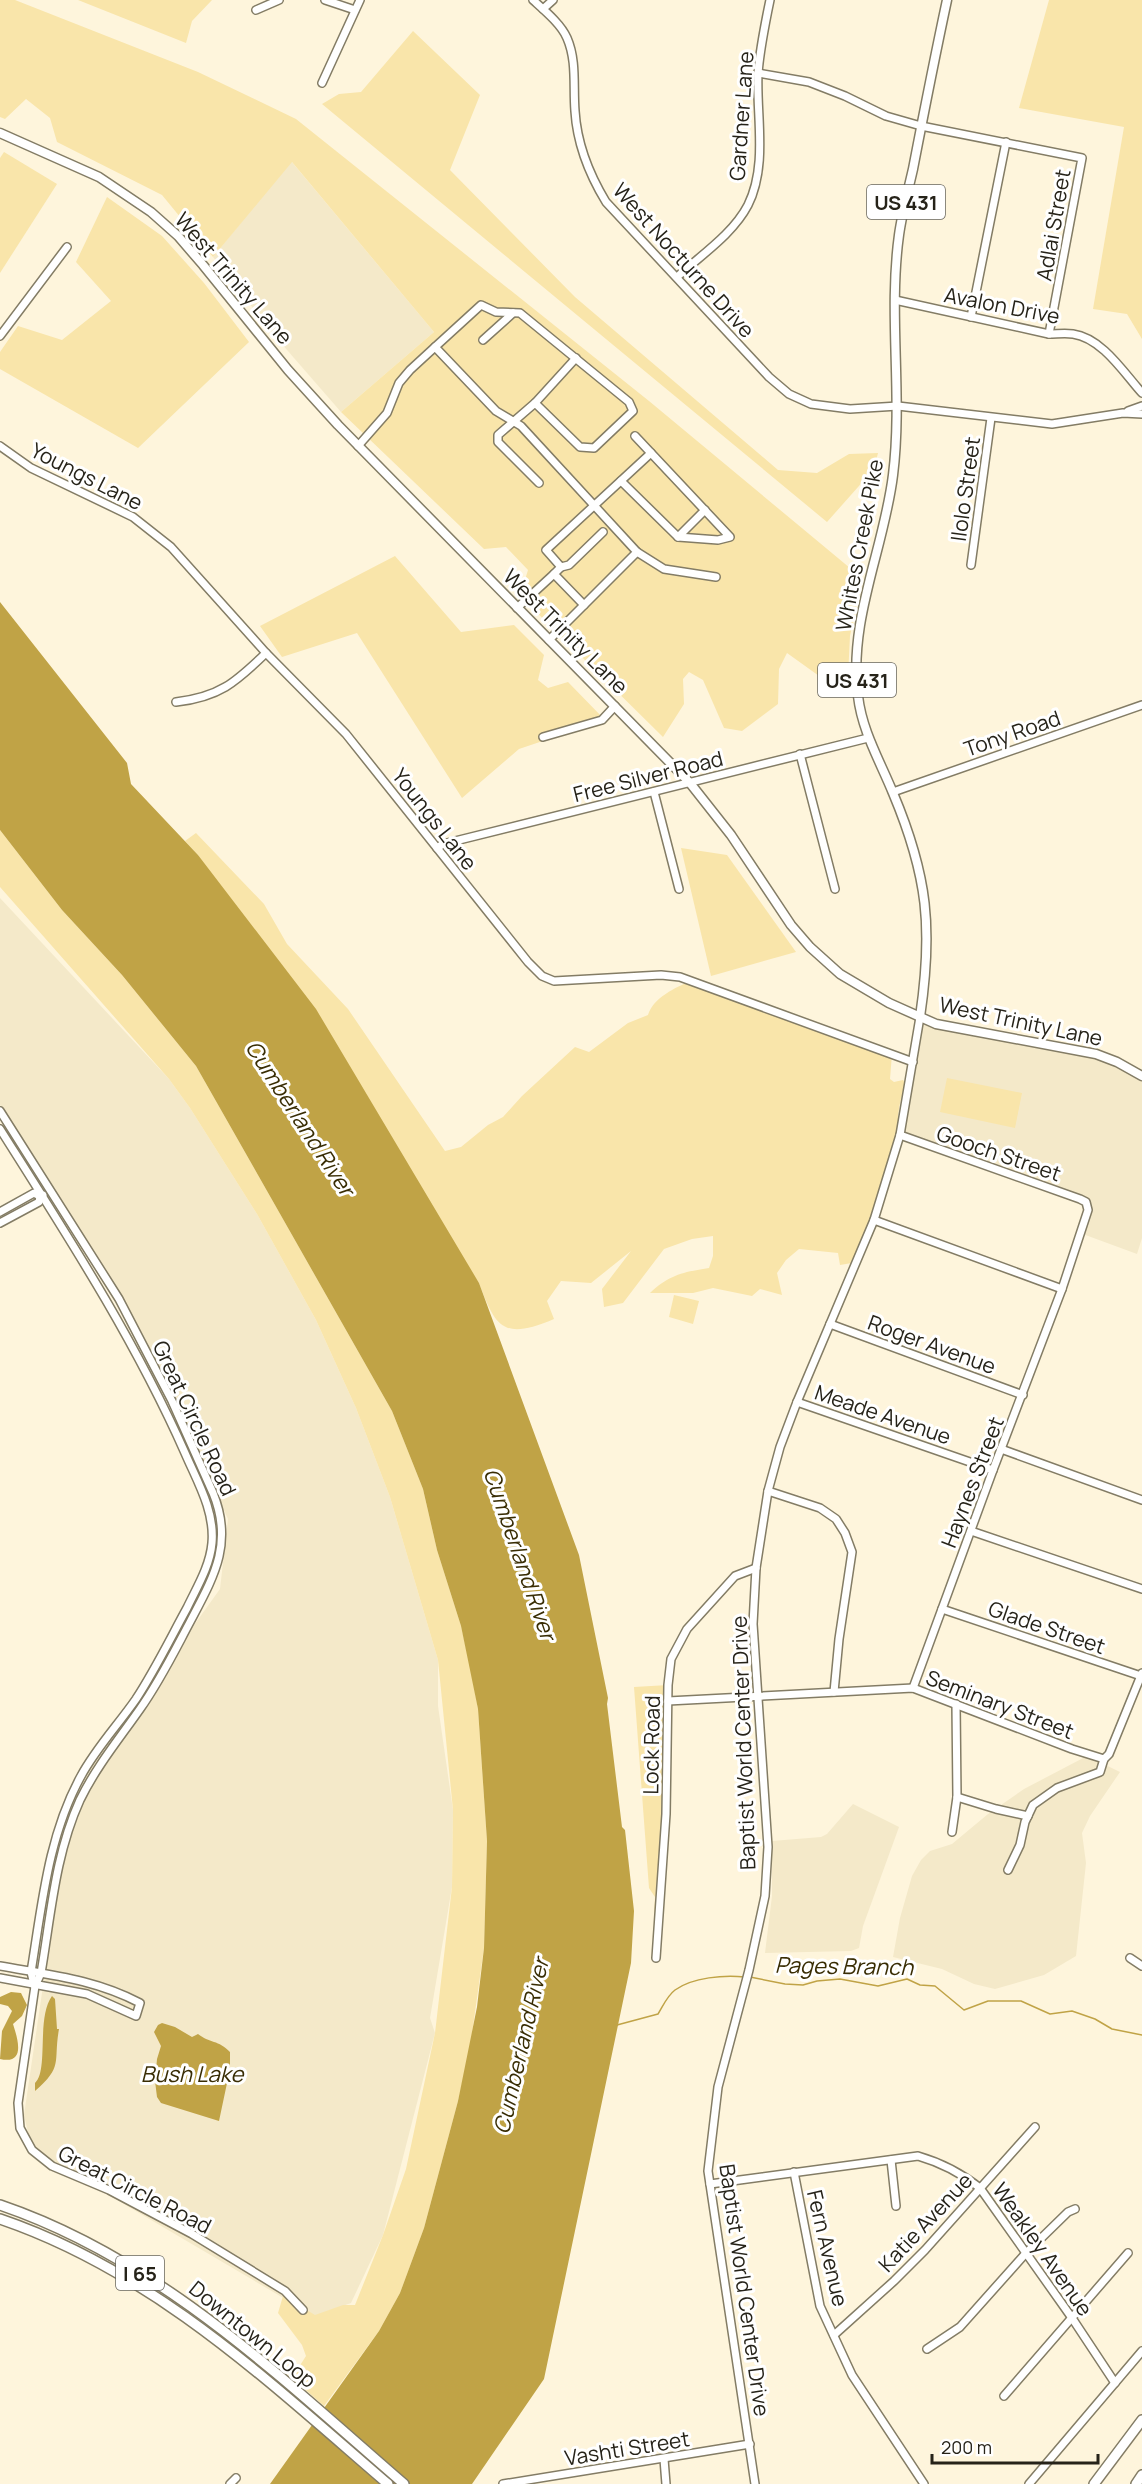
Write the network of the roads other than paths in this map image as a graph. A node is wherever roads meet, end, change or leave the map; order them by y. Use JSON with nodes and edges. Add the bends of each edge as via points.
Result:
{"nodes":[{"id":1,"x":279,"y":0,"type":"edge"},
{"id":2,"x":326,"y":0,"type":"edge"},
{"id":3,"x":360,"y":0,"type":"edge"},
{"id":4,"x":533,"y":0,"type":"edge"},
{"id":5,"x":553,"y":0,"type":"edge"},
{"id":6,"x":770,"y":0,"type":"edge"},
{"id":7,"x":947,"y":0,"type":"edge"},
{"id":8,"x":543,"y":9,"type":"junction"},
{"id":9,"x":256,"y":10,"type":"dead end"},
{"id":10,"x":355,"y":10,"type":"junction"},
{"id":11,"x":758,"y":73,"type":"junction"},
{"id":12,"x":322,"y":82,"type":"dead end"},
{"id":13,"x":921,"y":126,"type":"junction"},
{"id":14,"x":0,"y":133,"type":"edge"},
{"id":15,"x":1006,"y":142,"type":"junction"},
{"id":16,"x":67,"y":247,"type":"dead end"},
{"id":17,"x":677,"y":277,"type":"junction"},
{"id":18,"x":895,"y":300,"type":"junction"},
{"id":19,"x":513,"y":313,"type":"junction"},
{"id":20,"x":970,"y":317,"type":"junction"},
{"id":21,"x":1049,"y":334,"type":"junction"},
{"id":22,"x":0,"y":336,"type":"edge"},
{"id":23,"x":483,"y":340,"type":"dead end"},
{"id":24,"x":435,"y":347,"type":"junction"},
{"id":25,"x":576,"y":358,"type":"junction"},
{"id":26,"x":1142,"y":393,"type":"edge"},
{"id":27,"x":535,"y":404,"type":"junction"},
{"id":28,"x":898,"y":406,"type":"junction"},
{"id":29,"x":1142,"y":406,"type":"edge"},
{"id":30,"x":1123,"y":413,"type":"junction"},
{"id":31,"x":1142,"y":414,"type":"edge"},
{"id":32,"x":991,"y":418,"type":"junction"},
{"id":33,"x":514,"y":422,"type":"junction"},
{"id":34,"x":635,"y":436,"type":"dead end"},
{"id":35,"x":0,"y":446,"type":"edge"},
{"id":36,"x":358,"y":446,"type":"junction"},
{"id":37,"x":651,"y":453,"type":"junction"},
{"id":38,"x":621,"y":481,"type":"junction"},
{"id":39,"x":539,"y":483,"type":"dead end"},
{"id":40,"x":595,"y":506,"type":"junction"},
{"id":41,"x":705,"y":510,"type":"junction"},
{"id":42,"x":603,"y":532,"type":"dead end"},
{"id":43,"x":678,"y":537,"type":"junction"},
{"id":44,"x":637,"y":552,"type":"junction"},
{"id":45,"x":971,"y":565,"type":"dead end"},
{"id":46,"x":561,"y":567,"type":"junction"},
{"id":47,"x":554,"y":574,"type":"junction"},
{"id":48,"x":716,"y":577,"type":"dead end"},
{"id":49,"x":584,"y":605,"type":"junction"},
{"id":50,"x":518,"y":608,"type":"junction"},
{"id":51,"x":549,"y":640,"type":"junction"},
{"id":52,"x":266,"y":653,"type":"junction"},
{"id":53,"x":176,"y":702,"type":"dead end"},
{"id":54,"x":1142,"y":705,"type":"edge"},
{"id":55,"x":615,"y":706,"type":"junction"},
{"id":56,"x":543,"y":737,"type":"dead end"},
{"id":57,"x":868,"y":738,"type":"junction"},
{"id":58,"x":800,"y":754,"type":"junction"},
{"id":59,"x":690,"y":783,"type":"junction"},
{"id":60,"x":654,"y":792,"type":"junction"},
{"id":61,"x":893,"y":792,"type":"junction"},
{"id":62,"x":437,"y":848,"type":"junction"},
{"id":63,"x":679,"y":889,"type":"dead end"},
{"id":64,"x":835,"y":890,"type":"dead end"},
{"id":65,"x":920,"y":1017,"type":"junction"},
{"id":66,"x":913,"y":1062,"type":"junction"},
{"id":67,"x":1142,"y":1076,"type":"edge"},
{"id":68,"x":0,"y":1111,"type":"edge"},
{"id":69,"x":0,"y":1129,"type":"edge"},
{"id":70,"x":900,"y":1135,"type":"junction"},
{"id":71,"x":51,"y":1190,"type":"junction"},
{"id":72,"x":41,"y":1196,"type":"junction"},
{"id":73,"x":1086,"y":1202,"type":"joint"},
{"id":74,"x":0,"y":1212,"type":"edge"},
{"id":75,"x":874,"y":1220,"type":"junction"},
{"id":76,"x":0,"y":1223,"type":"edge"},
{"id":77,"x":1062,"y":1289,"type":"junction"},
{"id":78,"x":830,"y":1324,"type":"junction"},
{"id":79,"x":1023,"y":1395,"type":"junction"},
{"id":80,"x":797,"y":1402,"type":"junction"},
{"id":81,"x":1001,"y":1449,"type":"junction"},
{"id":82,"x":993,"y":1470,"type":"junction"},
{"id":83,"x":768,"y":1491,"type":"junction"},
{"id":84,"x":1142,"y":1500,"type":"edge"},
{"id":85,"x":971,"y":1531,"type":"junction"},
{"id":86,"x":756,"y":1568,"type":"junction"},
{"id":87,"x":1142,"y":1589,"type":"edge"},
{"id":88,"x":942,"y":1609,"type":"junction"},
{"id":89,"x":1141,"y":1674,"type":"edge"},
{"id":90,"x":913,"y":1688,"type":"junction"},
{"id":91,"x":834,"y":1692,"type":"junction"},
{"id":92,"x":758,"y":1697,"type":"junction"},
{"id":93,"x":668,"y":1701,"type":"junction"},
{"id":94,"x":956,"y":1704,"type":"junction"},
{"id":95,"x":1104,"y":1759,"type":"junction"},
{"id":96,"x":957,"y":1797,"type":"junction"},
{"id":97,"x":1028,"y":1816,"type":"junction"},
{"id":98,"x":952,"y":1832,"type":"dead end"},
{"id":99,"x":1008,"y":1870,"type":"dead end"},
{"id":100,"x":656,"y":1958,"type":"dead end"},
{"id":101,"x":1130,"y":1958,"type":"dead end"},
{"id":102,"x":0,"y":1966,"type":"edge"},
{"id":103,"x":1142,"y":1966,"type":"edge"},
{"id":104,"x":31,"y":1972,"type":"junction"},
{"id":105,"x":40,"y":1973,"type":"junction"},
{"id":106,"x":0,"y":1978,"type":"edge"},
{"id":107,"x":34,"y":1986,"type":"junction"},
{"id":108,"x":1035,"y":2127,"type":"dead end"},
{"id":109,"x":891,"y":2160,"type":"junction"},
{"id":110,"x":794,"y":2172,"type":"junction"},
{"id":111,"x":710,"y":2184,"type":"junction"},
{"id":112,"x":980,"y":2188,"type":"junction"},
{"id":113,"x":0,"y":2205,"type":"edge"},
{"id":114,"x":896,"y":2206,"type":"dead end"},
{"id":115,"x":1075,"y":2210,"type":"dead end"},
{"id":116,"x":0,"y":2219,"type":"edge"},
{"id":117,"x":1026,"y":2253,"type":"junction"},
{"id":118,"x":1128,"y":2253,"type":"dead end"},
{"id":119,"x":303,"y":2310,"type":"dead end"},
{"id":120,"x":1072,"y":2318,"type":"junction"},
{"id":121,"x":834,"y":2335,"type":"junction"},
{"id":122,"x":927,"y":2349,"type":"dead end"},
{"id":123,"x":1142,"y":2351,"type":"edge"},
{"id":124,"x":1115,"y":2383,"type":"junction"},
{"id":125,"x":1004,"y":2396,"type":"dead end"},
{"id":126,"x":1142,"y":2420,"type":"edge"},
{"id":127,"x":750,"y":2444,"type":"junction"},
{"id":128,"x":664,"y":2458,"type":"junction"},
{"id":129,"x":1142,"y":2475,"type":"edge"},
{"id":130,"x":236,"y":2478,"type":"dead end"},
{"id":131,"x":505,"y":2483,"type":"edge"},
{"id":132,"x":230,"y":2484,"type":"edge"},
{"id":133,"x":388,"y":2484,"type":"edge"},
{"id":134,"x":404,"y":2484,"type":"edge"},
{"id":135,"x":666,"y":2484,"type":"edge"},
{"id":136,"x":755,"y":2484,"type":"edge"},
{"id":137,"x":924,"y":2484,"type":"edge"},
{"id":138,"x":1029,"y":2484,"type":"edge"},
{"id":139,"x":1094,"y":2484,"type":"edge"},
{"id":140,"x":1136,"y":2484,"type":"edge"}],
"edges":[{"from":1,"to":9,"type":"street"},
{"from":2,"to":10,"type":"street"},
{"from":3,"to":10,"type":"street"},
{"from":4,"to":8,"type":"street","name":"West Nocturne Drive"},
{"from":5,"to":8,"type":"street"},
{"from":6,"to":11,"type":"street","name":"Gardner Lane"},
{"from":7,"to":13,"type":"main road","name":"Whites Creek Pike","number":"US 431"},
{"from":8,"to":17,"type":"street","name":"West Nocturne Drive","via":[[566,36],[574,61],[575,113],[589,175],[606,202]]},
{"from":10,"to":12,"type":"street"},
{"from":11,"to":13,"type":"street","via":[[809,82],[886,116]]},
{"from":11,"to":17,"type":"street","name":"Gardner Lane","via":[[759,168],[748,205],[730,229]]},
{"from":13,"to":15,"type":"street"},
{"from":13,"to":18,"type":"main road","name":"Whites Creek Pike","number":"US 431","via":[[899,236]]},
{"from":14,"to":36,"type":"main road","name":"West Trinity Lane","via":[[99,177],[151,212],[204,265],[288,370]]},
{"from":15,"to":20,"type":"street"},
{"from":15,"to":21,"type":"street","name":"Adlai Street","via":[[1082,158]]},
{"from":16,"to":22,"type":"street"},
{"from":17,"to":28,"type":"street","name":"West Nocturne Drive","via":[[756,364],[789,394],[833,408]]},
{"from":18,"to":20,"type":"street","name":"Avalon Drive"},
{"from":18,"to":28,"type":"main road","name":"Whites Creek Pike","number":"US 431"},
{"from":19,"to":23,"type":"street"},
{"from":19,"to":24,"type":"street","via":[[496,312],[481,305]]},
{"from":19,"to":25,"type":"street","via":[[520,313]]},
{"from":20,"to":21,"type":"street","name":"Avalon Drive"},
{"from":21,"to":26,"type":"street","name":"Avalon Drive","via":[[1073,334],[1092,341]]},
{"from":24,"to":33,"type":"street","via":[[496,411]]},
{"from":24,"to":36,"type":"street","via":[[399,383],[387,413]]},
{"from":25,"to":27,"type":"street"},
{"from":25,"to":27,"type":"street","via":[[629,402],[633,411],[594,448],[586,448],[580,447]]},
{"from":27,"to":33,"type":"street"},
{"from":28,"to":32,"type":"street","name":"West Nocturne Drive"},
{"from":28,"to":57,"type":"main road","name":"Whites Creek Pike","number":"US 431","via":[[888,507],[859,633],[858,696]]},
{"from":29,"to":30,"type":"street"},
{"from":30,"to":31,"type":"street"},
{"from":30,"to":32,"type":"street","name":"West Nocturne Drive","via":[[1052,424]]},
{"from":32,"to":45,"type":"street","name":"Ilolo Street"},
{"from":33,"to":39,"type":"street","via":[[498,435],[498,442]]},
{"from":33,"to":40,"type":"street"},
{"from":34,"to":37,"type":"street"},
{"from":35,"to":52,"type":"street","name":"Youngs Lane","via":[[31,468],[108,503],[145,525],[171,547]]},
{"from":36,"to":50,"type":"main road","name":"West Trinity Lane"},
{"from":37,"to":38,"type":"street"},
{"from":37,"to":41,"type":"street"},
{"from":38,"to":40,"type":"street"},
{"from":38,"to":43,"type":"street"},
{"from":40,"to":44,"type":"street"},
{"from":40,"to":46,"type":"street","via":[[546,550]]},
{"from":41,"to":43,"type":"street"},
{"from":41,"to":43,"type":"street","via":[[730,537]]},
{"from":42,"to":46,"type":"street","via":[[569,565]]},
{"from":44,"to":48,"type":"street","via":[[664,569]]},
{"from":44,"to":49,"type":"street"},
{"from":46,"to":47,"type":"street"},
{"from":47,"to":49,"type":"street"},
{"from":47,"to":50,"type":"street"},
{"from":49,"to":51,"type":"street"},
{"from":50,"to":51,"type":"main road","name":"West Trinity Lane"},
{"from":51,"to":55,"type":"main road","name":"West Trinity Lane"},
{"from":52,"to":53,"type":"street","via":[[224,689],[201,699]]},
{"from":52,"to":62,"type":"street","name":"Youngs Lane","via":[[346,734]]},
{"from":54,"to":61,"type":"street","name":"Tony Road"},
{"from":55,"to":56,"type":"street","via":[[602,720]]},
{"from":55,"to":59,"type":"main road","name":"West Trinity Lane"},
{"from":57,"to":58,"type":"street","name":"Free Silver Road"},
{"from":57,"to":61,"type":"main road","name":"Whites Creek Pike","number":"US 431"},
{"from":58,"to":59,"type":"street","name":"Free Silver Road"},
{"from":58,"to":64,"type":"street"},
{"from":59,"to":60,"type":"street","name":"Free Silver Road"},
{"from":59,"to":65,"type":"main road","name":"West Trinity Lane","via":[[810,947],[840,974]]},
{"from":60,"to":62,"type":"street","name":"Free Silver Road"},
{"from":60,"to":63,"type":"street"},
{"from":61,"to":65,"type":"main road","name":"Whites Creek Pike","number":"US 431","via":[[914,847],[927,911],[927,969]]},
{"from":62,"to":66,"type":"street","name":"Youngs Lane","via":[[536,972],[548,979],[680,977]]},
{"from":65,"to":66,"type":"street","name":"Baptist World Center Drive"},
{"from":65,"to":67,"type":"main road","name":"West Trinity Lane","via":[[974,1032],[1096,1054]]},
{"from":66,"to":70,"type":"street","name":"Baptist World Center Drive"},
{"from":68,"to":71,"type":"street","name":"Great Circle Road"},
{"from":69,"to":72,"type":"street","name":"Great Circle Road"},
{"from":70,"to":73,"type":"street","name":"Gooch Street"},
{"from":70,"to":75,"type":"street","name":"Baptist World Center Drive"},
{"from":71,"to":72,"type":"street"},
{"from":71,"to":105,"type":"street","name":"Great Circle Road","via":[[119,1299],[164,1384],[217,1503],[222,1540],[213,1578],[168,1665],[100,1764],[76,1809],[59,1863]]},
{"from":72,"to":74,"type":"street","via":[[34,1193]]},
{"from":72,"to":76,"type":"street","via":[[39,1202]]},
{"from":72,"to":104,"type":"street","name":"Great Circle Road","via":[[108,1302],[160,1398],[204,1496],[213,1540],[204,1574],[159,1659],[135,1700],[89,1762],[66,1807],[51,1854]]},
{"from":73,"to":77,"type":"street","name":"Haynes Street","via":[[1088,1210]]},
{"from":75,"to":77,"type":"street"},
{"from":75,"to":78,"type":"street","name":"Baptist World Center Drive"},
{"from":77,"to":79,"type":"street","name":"Haynes Street"},
{"from":78,"to":79,"type":"street","name":"Roger Avenue"},
{"from":78,"to":80,"type":"street","name":"Baptist World Center Drive"},
{"from":79,"to":81,"type":"street","name":"Haynes Street"},
{"from":80,"to":82,"type":"street","name":"Meade Avenue"},
{"from":80,"to":83,"type":"street","name":"Baptist World Center Drive"},
{"from":81,"to":82,"type":"street","name":"Haynes Street"},
{"from":81,"to":84,"type":"street"},
{"from":82,"to":85,"type":"street","name":"Haynes Street"},
{"from":83,"to":86,"type":"street","name":"Baptist World Center Drive"},
{"from":83,"to":91,"type":"street","via":[[820,1508],[836,1519],[852,1552]]},
{"from":85,"to":87,"type":"street"},
{"from":85,"to":88,"type":"street","name":"Haynes Street"},
{"from":86,"to":92,"type":"street","name":"Baptist World Center Drive","via":[[753,1624]]},
{"from":86,"to":93,"type":"street","name":"Lock Road","via":[[735,1576],[687,1629],[671,1659]]},
{"from":88,"to":89,"type":"street","name":"Glade Street"},
{"from":88,"to":90,"type":"street","name":"Haynes Street"},
{"from":89,"to":95,"type":"street"},
{"from":90,"to":91,"type":"street","name":"Seminary Street"},
{"from":90,"to":94,"type":"street","name":"Seminary Street"},
{"from":91,"to":92,"type":"street","name":"Seminary Street"},
{"from":92,"to":93,"type":"street","name":"Seminary Street"},
{"from":92,"to":111,"type":"street","name":"Baptist World Center Drive","via":[[768,1847],[765,1896],[718,2087],[708,2171]]},
{"from":93,"to":100,"type":"street","name":"Lock Road","via":[[666,1814]]},
{"from":94,"to":95,"type":"street","name":"Seminary Street"},
{"from":94,"to":96,"type":"street"},
{"from":95,"to":97,"type":"street","via":[[1100,1772],[1057,1788],[1033,1805]]},
{"from":96,"to":97,"type":"street"},
{"from":96,"to":98,"type":"street"},
{"from":97,"to":99,"type":"street"},
{"from":101,"to":103,"type":"street"},
{"from":102,"to":104,"type":"street"},
{"from":104,"to":105,"type":"street"},
{"from":104,"to":107,"type":"street","name":"Great Circle Road"},
{"from":105,"to":107,"type":"street","name":"Great Circle Road"},
{"from":105,"to":107,"type":"street","via":[[74,1977],[106,1987],[140,2003],[136,2016],[87,1994]]},
{"from":106,"to":107,"type":"street"},
{"from":107,"to":119,"type":"street","name":"Great Circle Road","via":[[18,2103],[20,2128],[32,2151],[52,2166],[109,2190],[192,2234],[285,2291]]},
{"from":108,"to":112,"type":"street","name":"Katie Avenue"},
{"from":109,"to":110,"type":"street","name":"Weakley Avenue"},
{"from":109,"to":112,"type":"street","name":"Weakley Avenue","via":[[918,2156],[942,2162]]},
{"from":109,"to":114,"type":"street"},
{"from":110,"to":111,"type":"street","name":"Weakley Avenue"},
{"from":110,"to":121,"type":"street","name":"Fern Avenue","via":[[820,2306]]},
{"from":111,"to":127,"type":"street","name":"Baptist World Center Drive"},
{"from":112,"to":117,"type":"street","name":"Weakley Avenue"},
{"from":112,"to":121,"type":"street","name":"Katie Avenue","via":[[918,2258]]},
{"from":113,"to":134,"type":"highway","name":"Downtown Loop","number":"I 65","via":[[68,2233],[152,2279],[236,2338]]},
{"from":115,"to":117,"type":"street","via":[[1068,2212]]},
{"from":116,"to":133,"type":"highway","name":"Downtown Loop","number":"I 65","via":[[62,2245],[142,2287],[230,2348]]},
{"from":117,"to":120,"type":"street","name":"Weakley Avenue"},
{"from":117,"to":122,"type":"street","via":[[960,2327]]},
{"from":118,"to":120,"type":"street"},
{"from":120,"to":124,"type":"street","name":"Weakley Avenue"},
{"from":120,"to":125,"type":"street"},
{"from":121,"to":137,"type":"street","name":"Fern Avenue","via":[[852,2375]]},
{"from":123,"to":124,"type":"street"},
{"from":124,"to":138,"type":"street"},
{"from":126,"to":139,"type":"highway"},
{"from":127,"to":128,"type":"street","name":"Vashti Street"},
{"from":127,"to":136,"type":"street","name":"Baptist World Center Drive"},
{"from":128,"to":131,"type":"street","name":"Vashti Street"},
{"from":128,"to":135,"type":"street"},
{"from":129,"to":140,"type":"highway"},
{"from":130,"to":132,"type":"street"}]}
